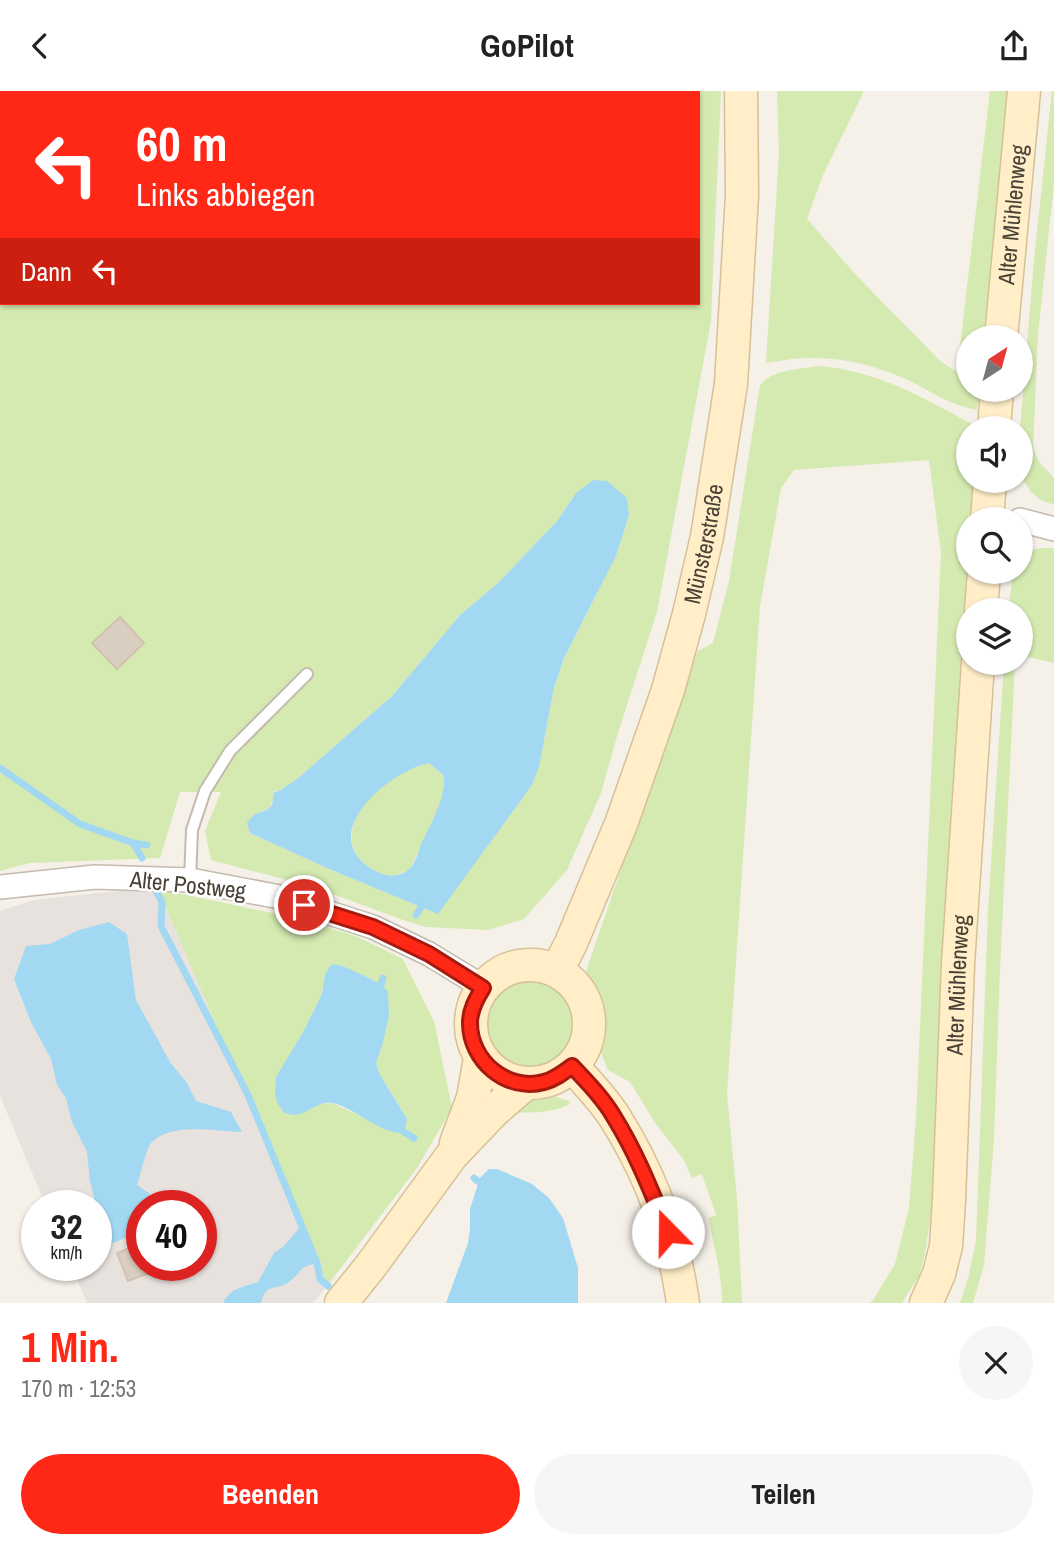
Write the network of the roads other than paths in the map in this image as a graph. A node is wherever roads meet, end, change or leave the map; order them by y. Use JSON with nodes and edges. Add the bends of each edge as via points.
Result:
{"nodes":[{"id":1,"x":741,"y":91,"type":"edge"},
{"id":2,"x":1024,"y":91,"type":"edge"},
{"id":3,"x":1002,"y":325,"type":"edge"},
{"id":4,"x":1033,"y":524,"type":"edge"},
{"id":5,"x":1054,"y":529,"type":"edge"},
{"id":6,"x":307,"y":674,"type":"dead end"},
{"id":7,"x":977,"y":675,"type":"edge"},
{"id":8,"x":190,"y":880,"type":"junction"},
{"id":9,"x":0,"y":887,"type":"edge"},
{"id":10,"x":557,"y":971,"type":"junction"},
{"id":11,"x":483,"y":988,"type":"junction"},
{"id":12,"x":480,"y":1058,"type":"junction"},
{"id":13,"x":572,"y":1066,"type":"junction"},
{"id":14,"x":525,"y":1084,"type":"junction"},
{"id":15,"x":452,"y":1154,"type":"junction"},
{"id":16,"x":341,"y":1303,"type":"edge"},
{"id":17,"x":683,"y":1303,"type":"edge"},
{"id":18,"x":926,"y":1303,"type":"edge"}],
"edges":[{"from":1,"to":10,"type":"main road","name":"Münsterstraße","via":[[742,195],[731,384],[707,537],[668,690],[621,824]]},
{"from":2,"to":3,"type":"main road","name":"Alter Mühlenweg"},
{"from":4,"to":5,"type":"street"},
{"from":6,"to":8,"type":"lane","via":[[230,751],[205,791],[192,830]]},
{"from":7,"to":18,"type":"main road","name":"Alter Mühlenweg","via":[[946,1246]]},
{"from":8,"to":9,"type":"street","name":"Alter Postweg","via":[[95,877]]},
{"from":8,"to":11,"type":"street","name":"Alter Postweg","via":[[281,897],[373,927],[429,954]]},
{"from":10,"to":11,"type":"main road","via":[[517,966],[498,974]]},
{"from":10,"to":13,"type":"main road","via":[[583,997],[589,1015],[583,1051]]},
{"from":11,"to":12,"type":"main road","via":[[470,1022]]},
{"from":12,"to":14,"type":"main road","via":[[492,1071]]},
{"from":12,"to":15,"type":"main road","via":[[473,1098]]},
{"from":13,"to":14,"type":"main road","via":[[559,1077]]},
{"from":13,"to":17,"type":"main road","via":[[614,1116],[645,1173],[668,1232]]},
{"from":14,"to":15,"type":"main road"},
{"from":15,"to":16,"type":"main road"}]}
